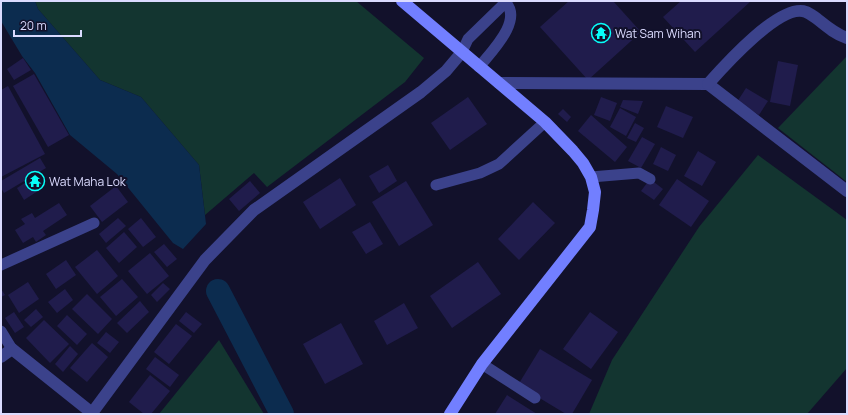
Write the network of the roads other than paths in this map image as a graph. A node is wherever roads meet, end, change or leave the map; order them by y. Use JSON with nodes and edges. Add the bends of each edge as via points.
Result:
{"nodes":[{"id":1,"x":402,"y":1,"type":"edge"},
{"id":2,"x":506,"y":1,"type":"edge"},
{"id":3,"x":847,"y":38,"type":"edge"},
{"id":4,"x":462,"y":52,"type":"junction"},
{"id":5,"x":479,"y":67,"type":"junction"},
{"id":6,"x":499,"y":83,"type":"junction"},
{"id":7,"x":708,"y":84,"type":"junction"},
{"id":8,"x":545,"y":122,"type":"junction"},
{"id":9,"x":591,"y":177,"type":"junction"},
{"id":10,"x":650,"y":179,"type":"dead end"},
{"id":11,"x":436,"y":185,"type":"dead end"},
{"id":12,"x":847,"y":191,"type":"edge"},
{"id":13,"x":94,"y":223,"type":"dead end"},
{"id":14,"x":1,"y":265,"type":"edge"},
{"id":15,"x":1,"y":331,"type":"edge"},
{"id":16,"x":12,"y":349,"type":"junction"},
{"id":17,"x":1,"y":357,"type":"edge"},
{"id":18,"x":482,"y":364,"type":"junction"},
{"id":19,"x":535,"y":398,"type":"dead end"},
{"id":20,"x":92,"y":414,"type":"edge"},
{"id":21,"x":450,"y":414,"type":"edge"}],
"edges":[{"from":1,"to":4,"type":"main road"},
{"from":2,"to":4,"type":"lane","via":[[468,39]]},
{"from":2,"to":5,"type":"lane","via":[[511,14],[508,30]]},
{"from":3,"to":7,"type":"street","via":[[838,35],[805,11],[791,12],[775,20],[728,62]]},
{"from":4,"to":5,"type":"main road"},
{"from":4,"to":20,"type":"street","via":[[446,71],[421,92],[254,210],[205,260]]},
{"from":5,"to":6,"type":"main road"},
{"from":6,"to":7,"type":"street"},
{"from":6,"to":8,"type":"main road"},
{"from":7,"to":12,"type":"street"},
{"from":8,"to":9,"type":"main road","via":[[573,151]]},
{"from":8,"to":11,"type":"lane","via":[[499,164],[480,174]]},
{"from":9,"to":10,"type":"lane","via":[[639,173]]},
{"from":9,"to":18,"type":"main road","via":[[595,192],[590,227]]},
{"from":13,"to":14,"type":"lane"},
{"from":15,"to":16,"type":"lane"},
{"from":16,"to":17,"type":"street"},
{"from":16,"to":20,"type":"street"},
{"from":18,"to":19,"type":"lane"},
{"from":18,"to":21,"type":"main road"}]}
